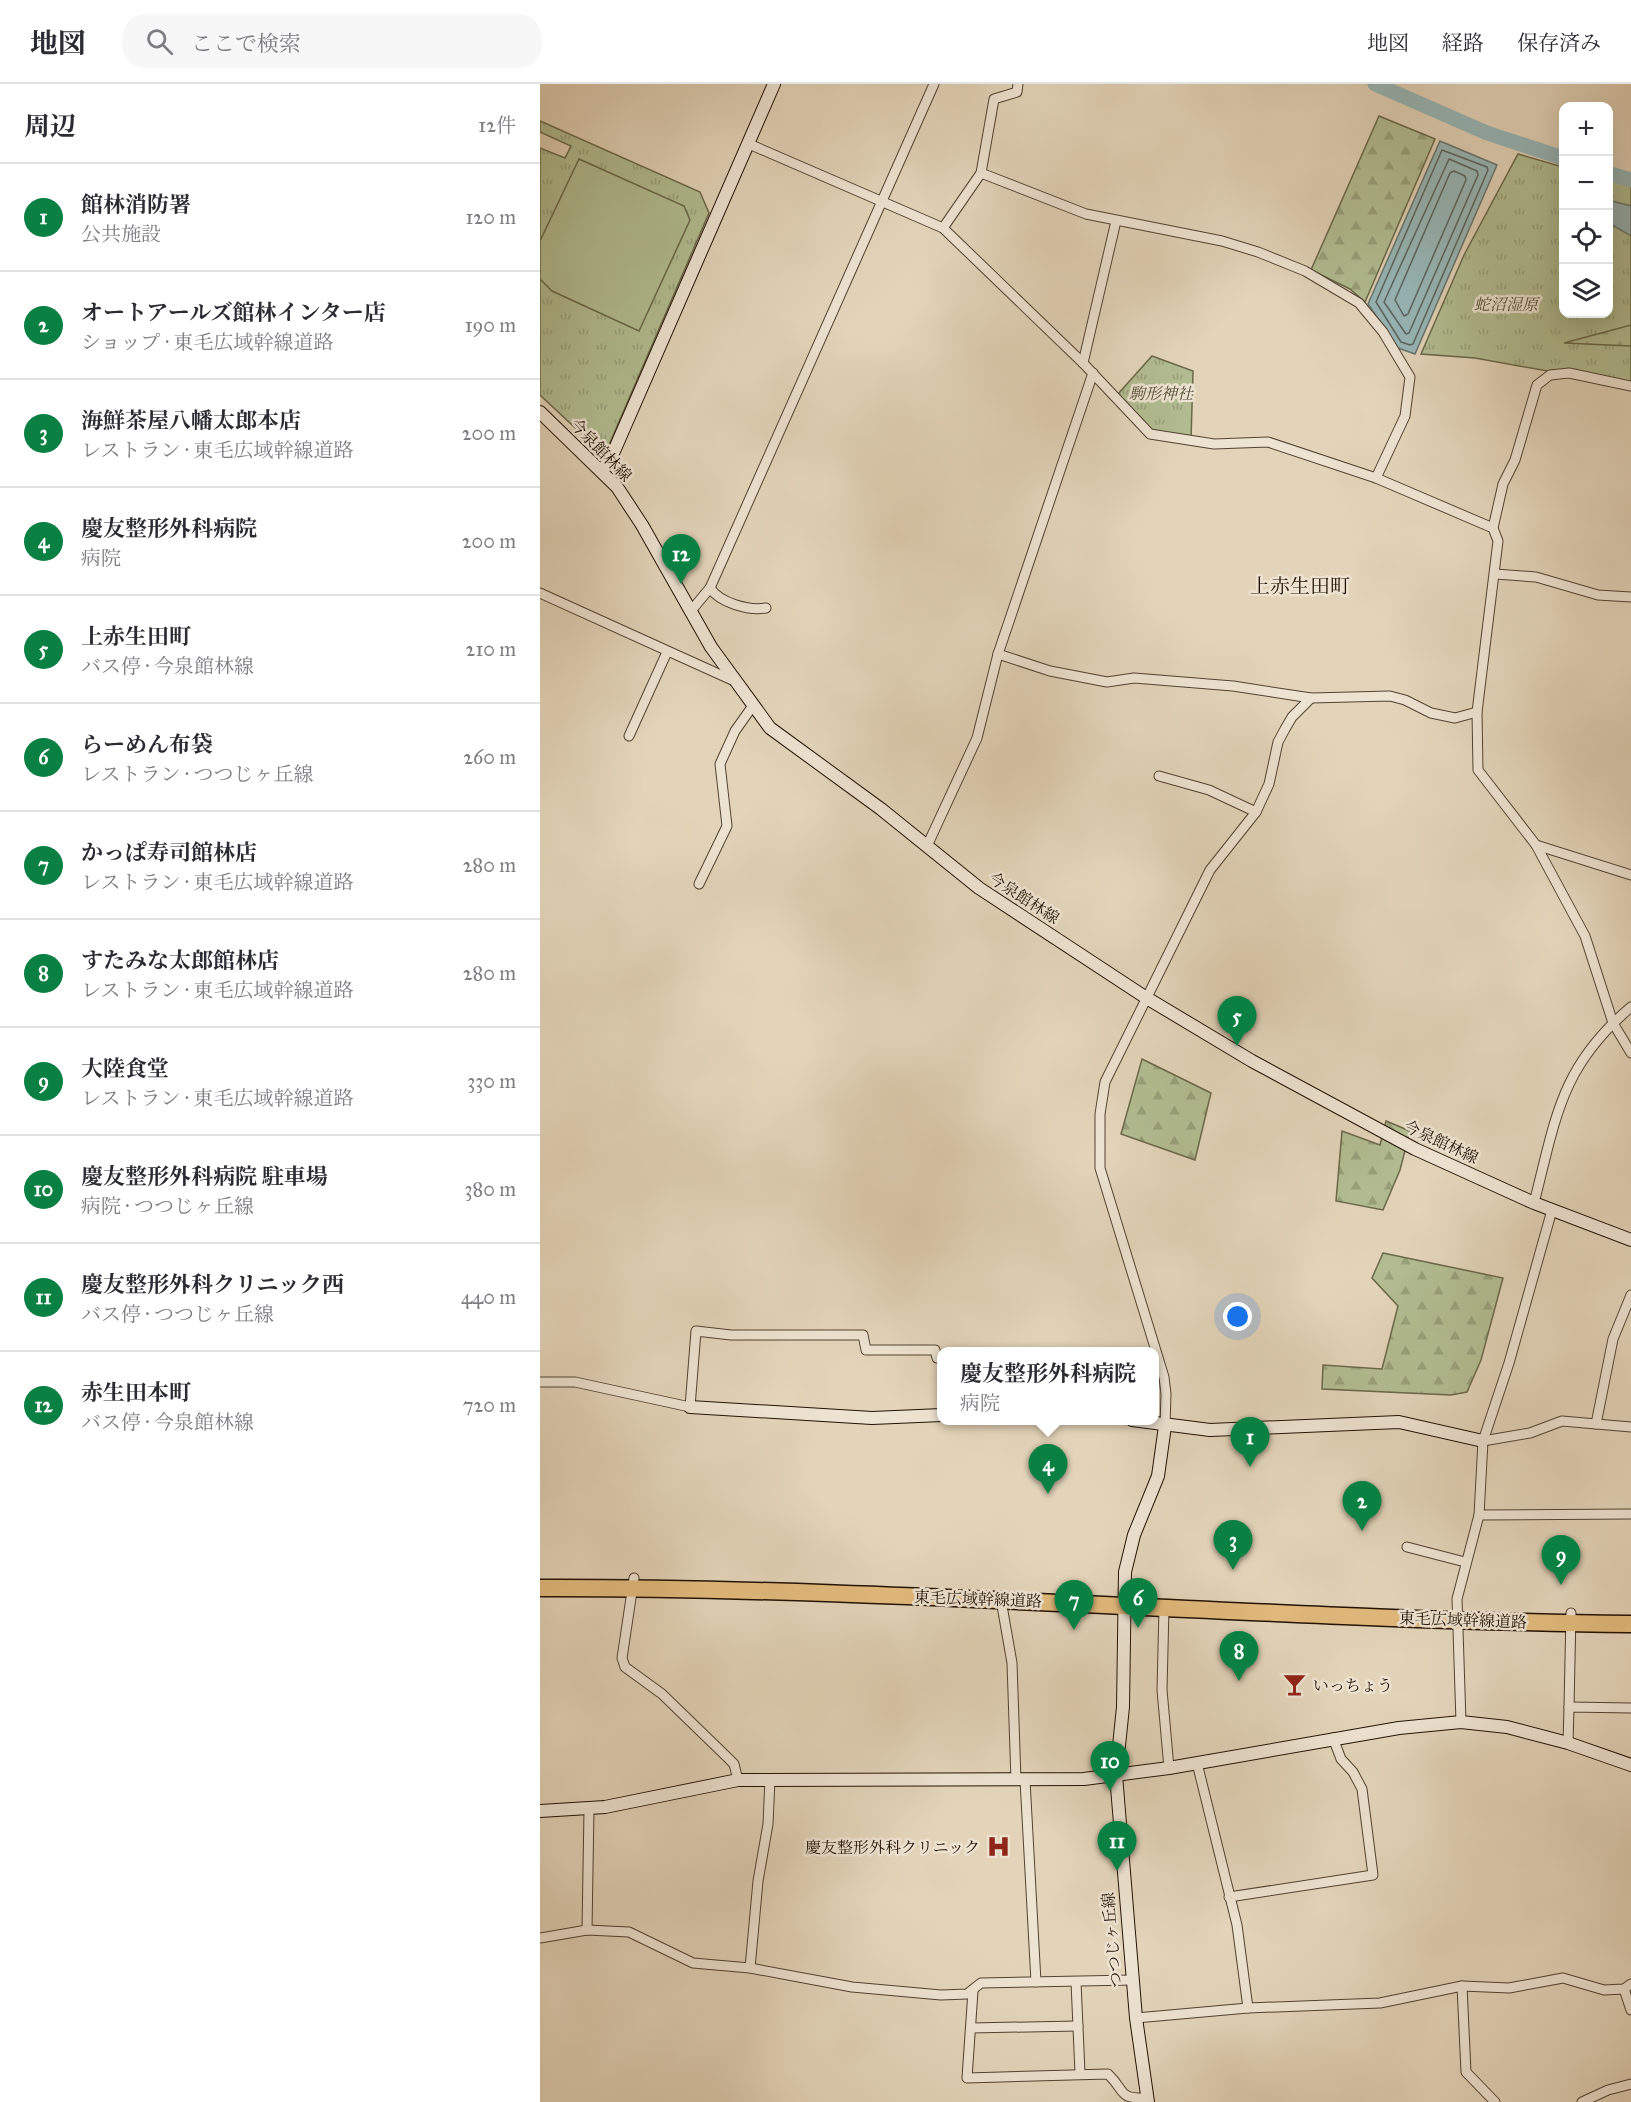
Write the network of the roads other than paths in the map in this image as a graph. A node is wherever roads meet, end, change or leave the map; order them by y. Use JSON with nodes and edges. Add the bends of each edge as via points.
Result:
{"nodes":[{"id":1,"x":774,"y":84,"type":"edge"},
{"id":2,"x":934,"y":84,"type":"edge"},
{"id":3,"x":1018,"y":84,"type":"edge"},
{"id":4,"x":749,"y":144,"type":"junction"},
{"id":5,"x":981,"y":174,"type":"junction"},
{"id":6,"x":882,"y":202,"type":"junction"},
{"id":7,"x":1116,"y":221,"type":"junction"},
{"id":8,"x":943,"y":228,"type":"junction"},
{"id":9,"x":1083,"y":363,"type":"junction"},
{"id":10,"x":1093,"y":373,"type":"junction"},
{"id":11,"x":1631,"y":386,"type":"edge"},
{"id":12,"x":540,"y":412,"type":"edge"},
{"id":13,"x":602,"y":470,"type":"junction"},
{"id":14,"x":1376,"y":478,"type":"junction"},
{"id":15,"x":1493,"y":528,"type":"junction"},
{"id":16,"x":1495,"y":574,"type":"junction"},
{"id":17,"x":710,"y":588,"type":"junction"},
{"id":18,"x":540,"y":593,"type":"edge"},
{"id":19,"x":1631,"y":597,"type":"edge"},
{"id":20,"x":766,"y":608,"type":"dead end"},
{"id":21,"x":690,"y":612,"type":"junction"},
{"id":22,"x":668,"y":652,"type":"junction"},
{"id":23,"x":998,"y":654,"type":"junction"},
{"id":24,"x":732,"y":680,"type":"junction"},
{"id":25,"x":1311,"y":698,"type":"junction"},
{"id":26,"x":752,"y":707,"type":"junction"},
{"id":27,"x":1477,"y":712,"type":"junction"},
{"id":28,"x":629,"y":736,"type":"dead end"},
{"id":29,"x":1159,"y":776,"type":"dead end"},
{"id":30,"x":1256,"y":812,"type":"junction"},
{"id":31,"x":1536,"y":845,"type":"junction"},
{"id":32,"x":927,"y":846,"type":"junction"},
{"id":33,"x":1631,"y":875,"type":"edge"},
{"id":34,"x":699,"y":884,"type":"dead end"},
{"id":35,"x":1145,"y":997,"type":"junction"},
{"id":36,"x":1631,"y":1007,"type":"edge"},
{"id":37,"x":1613,"y":1023,"type":"junction"},
{"id":38,"x":1631,"y":1053,"type":"edge"},
{"id":39,"x":1534,"y":1203,"type":"junction"},
{"id":40,"x":1552,"y":1210,"type":"junction"},
{"id":41,"x":1631,"y":1240,"type":"edge"},
{"id":42,"x":1631,"y":1295,"type":"edge"},
{"id":43,"x":1155,"y":1347,"type":"edge"},
{"id":44,"x":937,"y":1358,"type":"edge"},
{"id":45,"x":1159,"y":1361,"type":"edge"},
{"id":46,"x":540,"y":1382,"type":"edge"},
{"id":47,"x":690,"y":1407,"type":"junction"},
{"id":48,"x":937,"y":1415,"type":"edge"},
{"id":49,"x":1596,"y":1424,"type":"junction"},
{"id":50,"x":1159,"y":1425,"type":"edge"},
{"id":51,"x":1165,"y":1426,"type":"junction"},
{"id":52,"x":1631,"y":1427,"type":"edge"},
{"id":53,"x":1482,"y":1441,"type":"junction"},
{"id":54,"x":1631,"y":1514,"type":"edge"},
{"id":55,"x":1479,"y":1515,"type":"junction"},
{"id":56,"x":1407,"y":1547,"type":"dead end"},
{"id":57,"x":1465,"y":1562,"type":"junction"},
{"id":58,"x":540,"y":1578,"type":"edge"},
{"id":59,"x":633,"y":1583,"type":"junction"},
{"id":60,"x":540,"y":1588,"type":"edge"},
{"id":61,"x":1001,"y":1600,"type":"junction"},
{"id":62,"x":1124,"y":1600,"type":"junction"},
{"id":63,"x":1164,"y":1608,"type":"junction"},
{"id":64,"x":1458,"y":1614,"type":"junction"},
{"id":65,"x":1631,"y":1614,"type":"edge"},
{"id":66,"x":1570,"y":1618,"type":"junction"},
{"id":67,"x":1631,"y":1624,"type":"edge"},
{"id":68,"x":1569,"y":1707,"type":"junction"},
{"id":69,"x":1631,"y":1708,"type":"edge"},
{"id":70,"x":1461,"y":1722,"type":"junction"},
{"id":71,"x":1333,"y":1738,"type":"junction"},
{"id":72,"x":1569,"y":1743,"type":"junction"},
{"id":73,"x":1197,"y":1764,"type":"junction"},
{"id":74,"x":1631,"y":1765,"type":"edge"},
{"id":75,"x":1169,"y":1768,"type":"junction"},
{"id":76,"x":1116,"y":1775,"type":"junction"},
{"id":77,"x":738,"y":1779,"type":"junction"},
{"id":78,"x":770,"y":1779,"type":"junction"},
{"id":79,"x":1021,"y":1780,"type":"junction"},
{"id":80,"x":589,"y":1809,"type":"junction"},
{"id":81,"x":540,"y":1811,"type":"edge"},
{"id":82,"x":1228,"y":1897,"type":"junction"},
{"id":83,"x":587,"y":1930,"type":"junction"},
{"id":84,"x":540,"y":1938,"type":"edge"},
{"id":85,"x":750,"y":1968,"type":"junction"},
{"id":86,"x":1132,"y":1980,"type":"junction"},
{"id":87,"x":1036,"y":1982,"type":"junction"},
{"id":88,"x":1076,"y":1982,"type":"junction"},
{"id":89,"x":1462,"y":1986,"type":"junction"},
{"id":90,"x":1628,"y":1986,"type":"edge"},
{"id":91,"x":973,"y":1991,"type":"junction"},
{"id":92,"x":1248,"y":2008,"type":"junction"},
{"id":93,"x":1631,"y":2010,"type":"edge"},
{"id":94,"x":1136,"y":2018,"type":"junction"},
{"id":95,"x":1078,"y":2026,"type":"junction"},
{"id":96,"x":971,"y":2028,"type":"junction"},
{"id":97,"x":1080,"y":2073,"type":"junction"},
{"id":98,"x":1631,"y":2085,"type":"edge"},
{"id":99,"x":1148,"y":2100,"type":"edge"},
{"id":100,"x":1495,"y":2102,"type":"edge"},
{"id":101,"x":1582,"y":2102,"type":"edge"}],
"edges":[{"from":1,"to":4,"type":"street"},
{"from":2,"to":6,"type":"street"},
{"from":3,"to":5,"type":"street","via":[[1017,92],[994,99]]},
{"from":4,"to":6,"type":"street"},
{"from":4,"to":13,"type":"street","via":[[611,458]]},
{"from":5,"to":7,"type":"street","via":[[1059,205]]},
{"from":5,"to":8,"type":"street"},
{"from":6,"to":8,"type":"street"},
{"from":6,"to":17,"type":"street"},
{"from":7,"to":9,"type":"street"},
{"from":7,"to":14,"type":"street","via":[[1222,241],[1258,252],[1333,285],[1364,308],[1410,377],[1406,416]]},
{"from":8,"to":9,"type":"street"},
{"from":9,"to":10,"type":"street"},
{"from":10,"to":14,"type":"street","via":[[1150,434],[1214,444],[1268,442]]},
{"from":10,"to":23,"type":"street"},
{"from":11,"to":15,"type":"street","via":[[1569,373],[1550,375],[1537,385],[1515,460],[1503,484]]},
{"from":12,"to":13,"type":"street","name":"今泉館林線"},
{"from":13,"to":21,"type":"street","name":"今泉館林線","via":[[629,505]]},
{"from":14,"to":15,"type":"street"},
{"from":15,"to":16,"type":"street","via":[[1498,541]]},
{"from":16,"to":19,"type":"street","via":[[1536,577],[1598,595]]},
{"from":16,"to":27,"type":"street"},
{"from":17,"to":20,"type":"street","via":[[713,594],[745,608]]},
{"from":17,"to":21,"type":"street"},
{"from":18,"to":22,"type":"street"},
{"from":21,"to":24,"type":"street","name":"今泉館林線"},
{"from":22,"to":24,"type":"street"},
{"from":22,"to":28,"type":"street"},
{"from":23,"to":25,"type":"street","via":[[1107,682],[1134,678],[1233,686]]},
{"from":23,"to":32,"type":"street","via":[[976,738]]},
{"from":24,"to":26,"type":"street","name":"今泉館林線"},
{"from":25,"to":27,"type":"street","via":[[1390,696],[1455,718]]},
{"from":25,"to":30,"type":"street","via":[[1292,717],[1278,742],[1269,784]]},
{"from":26,"to":32,"type":"street","name":"今泉館林線","via":[[790,745]]},
{"from":26,"to":34,"type":"street","via":[[735,731],[720,764],[727,826]]},
{"from":27,"to":31,"type":"street","via":[[1478,770]]},
{"from":29,"to":30,"type":"street","via":[[1209,790]]},
{"from":30,"to":35,"type":"street","via":[[1210,870],[1174,947]]},
{"from":31,"to":33,"type":"street"},
{"from":31,"to":37,"type":"street","via":[[1585,936]]},
{"from":32,"to":35,"type":"street","name":"今泉館林線","via":[[979,888]]},
{"from":35,"to":39,"type":"street","name":"今泉館林線","via":[[1252,1061],[1415,1149]]},
{"from":35,"to":43,"type":"street","via":[[1105,1082],[1099,1143],[1107,1196]]},
{"from":36,"to":37,"type":"street"},
{"from":37,"to":38,"type":"street"},
{"from":37,"to":39,"type":"street","via":[[1576,1067],[1555,1120]]},
{"from":39,"to":40,"type":"street","name":"今泉館林線"},
{"from":40,"to":41,"type":"street","name":"今泉館林線"},
{"from":40,"to":53,"type":"street","via":[[1509,1363]]},
{"from":42,"to":49,"type":"street","via":[[1613,1339]]},
{"from":44,"to":47,"type":"street","via":[[935,1350],[866,1350],[863,1335],[731,1335],[696,1331]]},
{"from":45,"to":51,"type":"street","via":[[1166,1394]]},
{"from":46,"to":47,"type":"street","via":[[586,1384]]},
{"from":47,"to":48,"type":"street","via":[[873,1418]]},
{"from":49,"to":52,"type":"street"},
{"from":49,"to":53,"type":"street","via":[[1562,1421],[1530,1433]]},
{"from":50,"to":51,"type":"street"},
{"from":51,"to":53,"type":"street","via":[[1235,1430],[1399,1422]]},
{"from":51,"to":62,"type":"street","name":"つつじヶ丘線","via":[[1158,1476],[1128,1555]]},
{"from":53,"to":55,"type":"street"},
{"from":54,"to":55,"type":"street"},
{"from":55,"to":57,"type":"street"},
{"from":56,"to":57,"type":"street"},
{"from":57,"to":64,"type":"street"},
{"from":58,"to":59,"type":"highway","name":"東毛広域幹線道路"},
{"from":59,"to":60,"type":"highway","name":"東毛広域幹線道路"},
{"from":59,"to":61,"type":"highway","name":"東毛広域幹線道路"},
{"from":59,"to":62,"type":"highway","name":"東毛広域幹線道路"},
{"from":59,"to":77,"type":"street","via":[[622,1658],[626,1666],[662,1694],[729,1758]]},
{"from":61,"to":62,"type":"highway","name":"東毛広域幹線道路"},
{"from":61,"to":79,"type":"street"},
{"from":62,"to":63,"type":"highway","name":"東毛広域幹線道路"},
{"from":62,"to":64,"type":"highway","name":"東毛広域幹線道路"},
{"from":62,"to":76,"type":"street","name":"つつじヶ丘線","via":[[1123,1707]]},
{"from":63,"to":64,"type":"highway","name":"東毛広域幹線道路"},
{"from":63,"to":75,"type":"street","via":[[1162,1690]]},
{"from":64,"to":66,"type":"highway","name":"東毛広域幹線道路"},
{"from":64,"to":70,"type":"street"},
{"from":65,"to":66,"type":"highway","name":"東毛広域幹線道路"},
{"from":66,"to":67,"type":"highway","name":"東毛広域幹線道路"},
{"from":66,"to":68,"type":"street"},
{"from":68,"to":69,"type":"street"},
{"from":68,"to":72,"type":"street"},
{"from":70,"to":71,"type":"street"},
{"from":70,"to":72,"type":"street","via":[[1507,1727]]},
{"from":71,"to":73,"type":"street"},
{"from":71,"to":82,"type":"street","via":[[1341,1759],[1362,1789],[1372,1875]]},
{"from":72,"to":74,"type":"street"},
{"from":73,"to":75,"type":"street"},
{"from":73,"to":82,"type":"street"},
{"from":75,"to":76,"type":"street"},
{"from":76,"to":79,"type":"street"},
{"from":76,"to":86,"type":"street","name":"つつじヶ丘線"},
{"from":77,"to":78,"type":"street"},
{"from":77,"to":80,"type":"street"},
{"from":78,"to":79,"type":"street"},
{"from":78,"to":85,"type":"street"},
{"from":79,"to":87,"type":"street"},
{"from":80,"to":81,"type":"street"},
{"from":80,"to":83,"type":"street"},
{"from":82,"to":92,"type":"street","via":[[1237,1925]]},
{"from":83,"to":84,"type":"street"},
{"from":83,"to":85,"type":"street","via":[[629,1932],[693,1963]]},
{"from":85,"to":91,"type":"street","via":[[852,1987],[941,1995]]},
{"from":86,"to":88,"type":"street"},
{"from":86,"to":94,"type":"street","name":"つつじヶ丘線"},
{"from":87,"to":88,"type":"street"},
{"from":87,"to":91,"type":"street","via":[[981,1983]]},
{"from":88,"to":95,"type":"street"},
{"from":89,"to":90,"type":"street","via":[[1509,1988],[1563,1978],[1604,1990]]},
{"from":89,"to":92,"type":"street","via":[[1380,2003]]},
{"from":89,"to":100,"type":"street","via":[[1466,2072]]},
{"from":90,"to":93,"type":"street"},
{"from":91,"to":96,"type":"street"},
{"from":92,"to":94,"type":"street"},
{"from":94,"to":99,"type":"street","name":"つつじヶ丘線"},
{"from":95,"to":96,"type":"street"},
{"from":95,"to":97,"type":"street"},
{"from":96,"to":97,"type":"street","via":[[967,2078]]},
{"from":97,"to":99,"type":"street","via":[[1108,2074],[1125,2097]]},
{"from":98,"to":101,"type":"street"}]}
